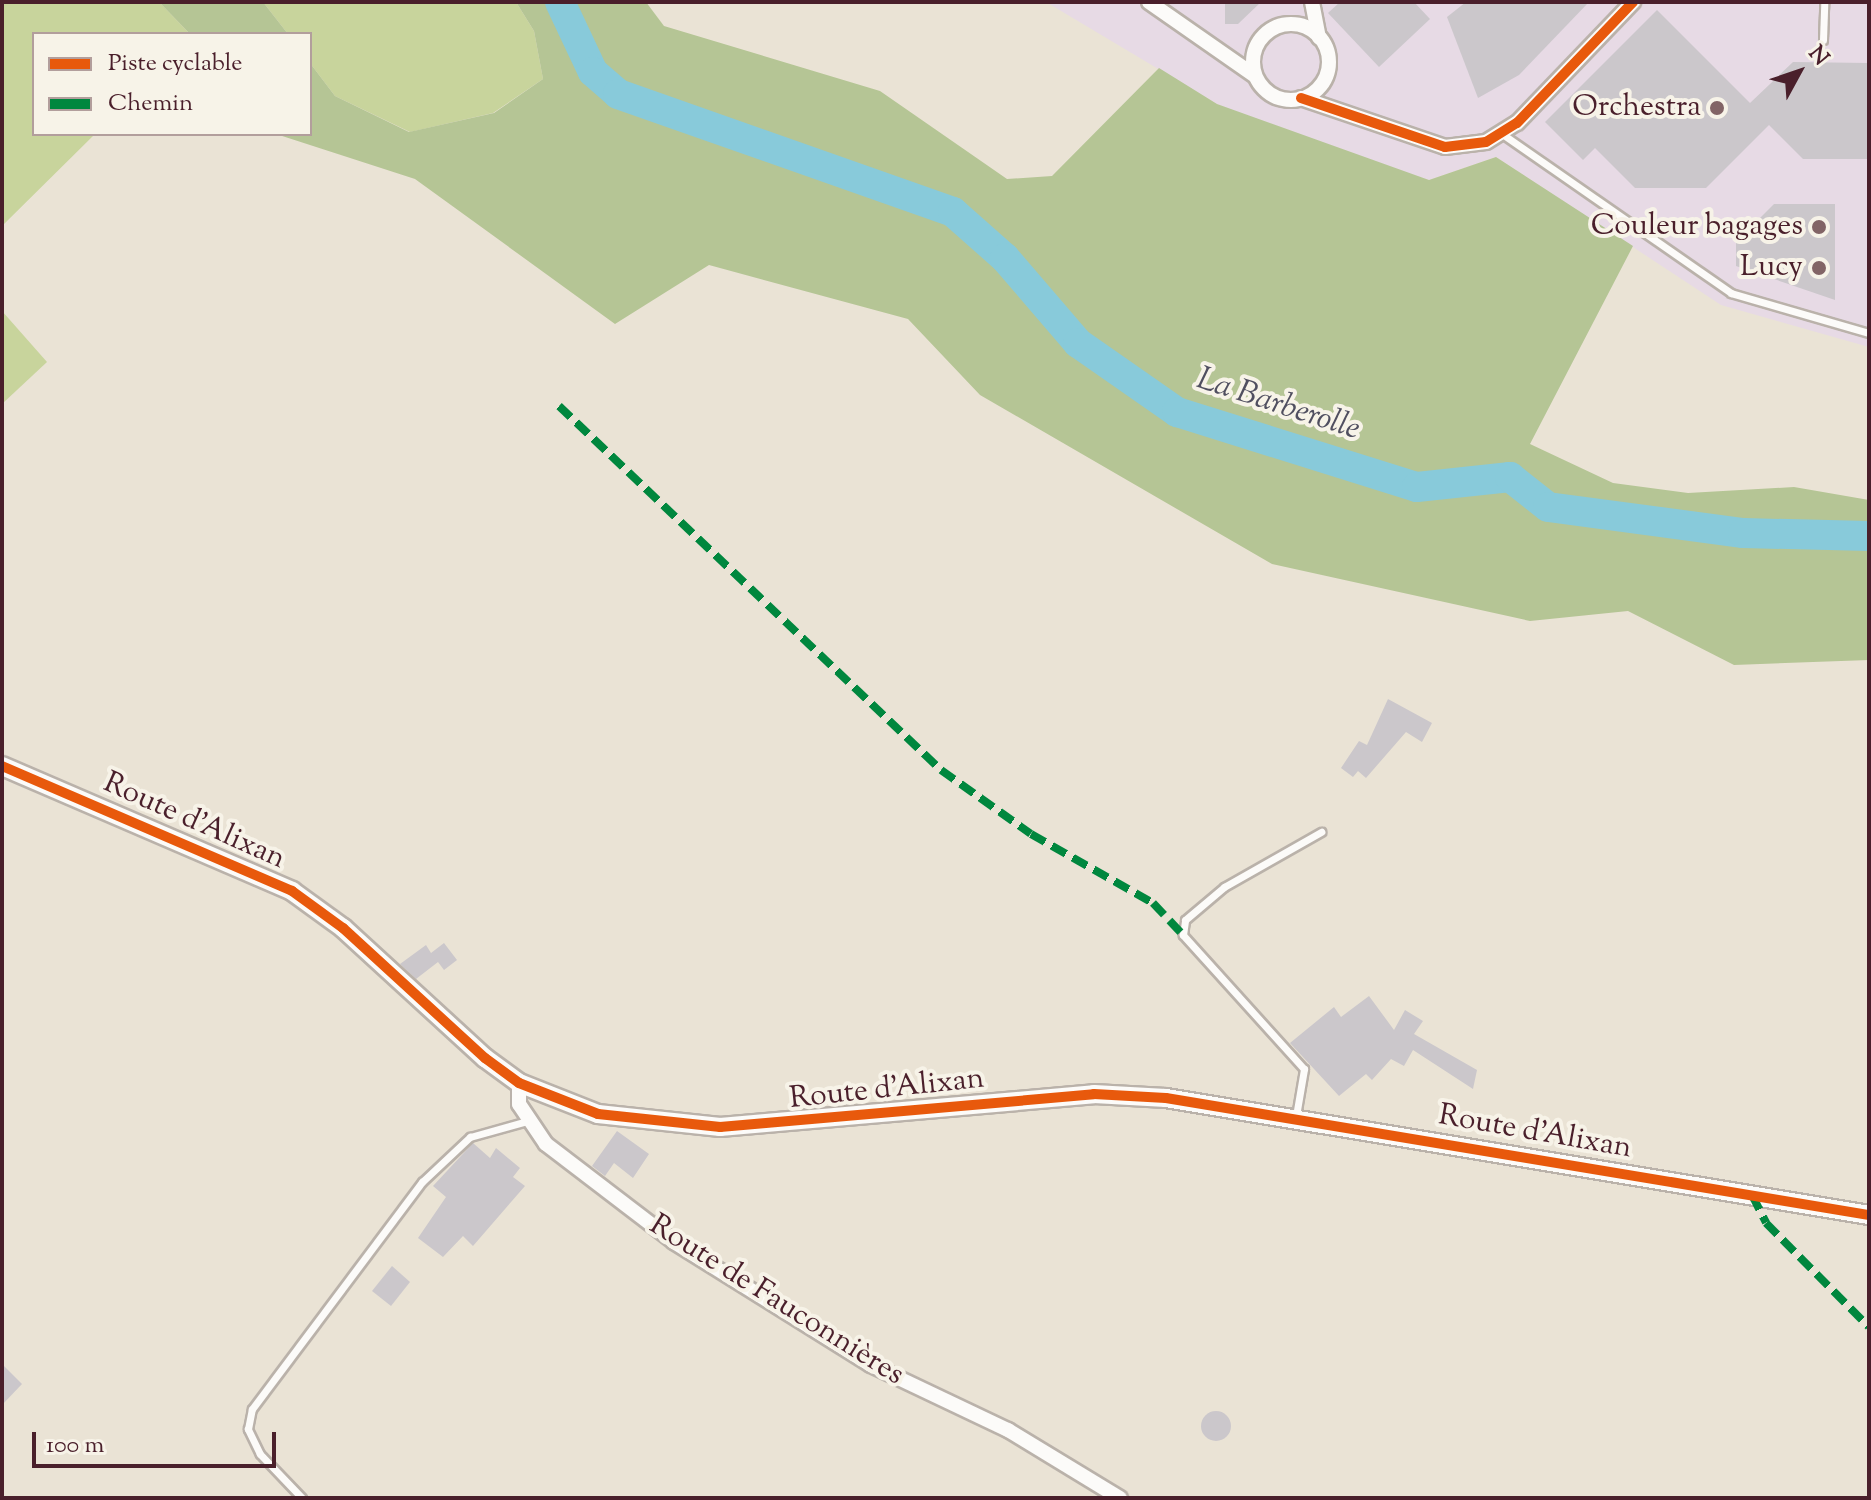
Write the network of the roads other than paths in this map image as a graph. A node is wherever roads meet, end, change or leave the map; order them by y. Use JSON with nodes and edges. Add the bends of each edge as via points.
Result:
{"nodes":[{"id":1,"x":1149,"y":2,"type":"edge"},
{"id":2,"x":1633,"y":2,"type":"edge"},
{"id":3,"x":1824,"y":2,"type":"edge"},
{"id":4,"x":1312,"y":3,"type":"edge"},
{"id":5,"x":1285,"y":25,"type":"junction"},
{"id":6,"x":1319,"y":37,"type":"junction"},
{"id":7,"x":1823,"y":40,"type":"dead end"},
{"id":8,"x":1257,"y":44,"type":"junction"},
{"id":9,"x":1228,"y":53,"type":"junction"},
{"id":10,"x":1255,"y":76,"type":"junction"},
{"id":11,"x":1325,"y":79,"type":"junction"},
{"id":12,"x":1301,"y":98,"type":"junction"},
{"id":13,"x":1333,"y":114,"type":"junction"},
{"id":14,"x":1501,"y":133,"type":"junction"},
{"id":15,"x":1869,"y":333,"type":"edge"},
{"id":16,"x":2,"y":766,"type":"edge"},
{"id":17,"x":1321,"y":832,"type":"dead end"},
{"id":18,"x":519,"y":1083,"type":"junction"},
{"id":19,"x":1296,"y":1116,"type":"junction"},
{"id":20,"x":527,"y":1121,"type":"junction"},
{"id":21,"x":1869,"y":1215,"type":"edge"},
{"id":22,"x":302,"y":1498,"type":"edge"},
{"id":23,"x":1120,"y":1498,"type":"edge"}],
"edges":[{"from":1,"to":9,"type":"street"},
{"from":2,"to":14,"type":"street"},
{"from":3,"to":7,"type":"lane"},
{"from":4,"to":5,"type":"street"},
{"from":4,"to":6,"type":"street"},
{"from":5,"to":6,"type":"street"},
{"from":5,"to":8,"type":"street"},
{"from":6,"to":11,"type":"street","via":[[1328,57]]},
{"from":8,"to":9,"type":"street"},
{"from":8,"to":10,"type":"street"},
{"from":9,"to":10,"type":"street"},
{"from":10,"to":12,"type":"street","via":[[1274,96]]},
{"from":11,"to":12,"type":"street"},
{"from":11,"to":13,"type":"street"},
{"from":12,"to":13,"type":"street"},
{"from":13,"to":14,"type":"street","via":[[1445,147],[1486,142]]},
{"from":14,"to":15,"type":"lane","via":[[1731,293]]},
{"from":16,"to":18,"type":"street","name":"Route d'Alixan","via":[[292,891]]},
{"from":17,"to":19,"type":"lane","via":[[1193,907],[1183,935],[1304,1069]]},
{"from":18,"to":19,"type":"street","name":"Route d'Alixan","via":[[598,1114],[720,1127],[1094,1094]]},
{"from":18,"to":20,"type":"street"},
{"from":19,"to":21,"type":"street","name":"Route d'Alixan"},
{"from":20,"to":22,"type":"lane","via":[[470,1137],[422,1182],[252,1409],[248,1429],[260,1454]]},
{"from":20,"to":23,"type":"street","name":"Route de Fauconnières","via":[[569,1166],[674,1242],[871,1365],[1008,1430]]}]}
